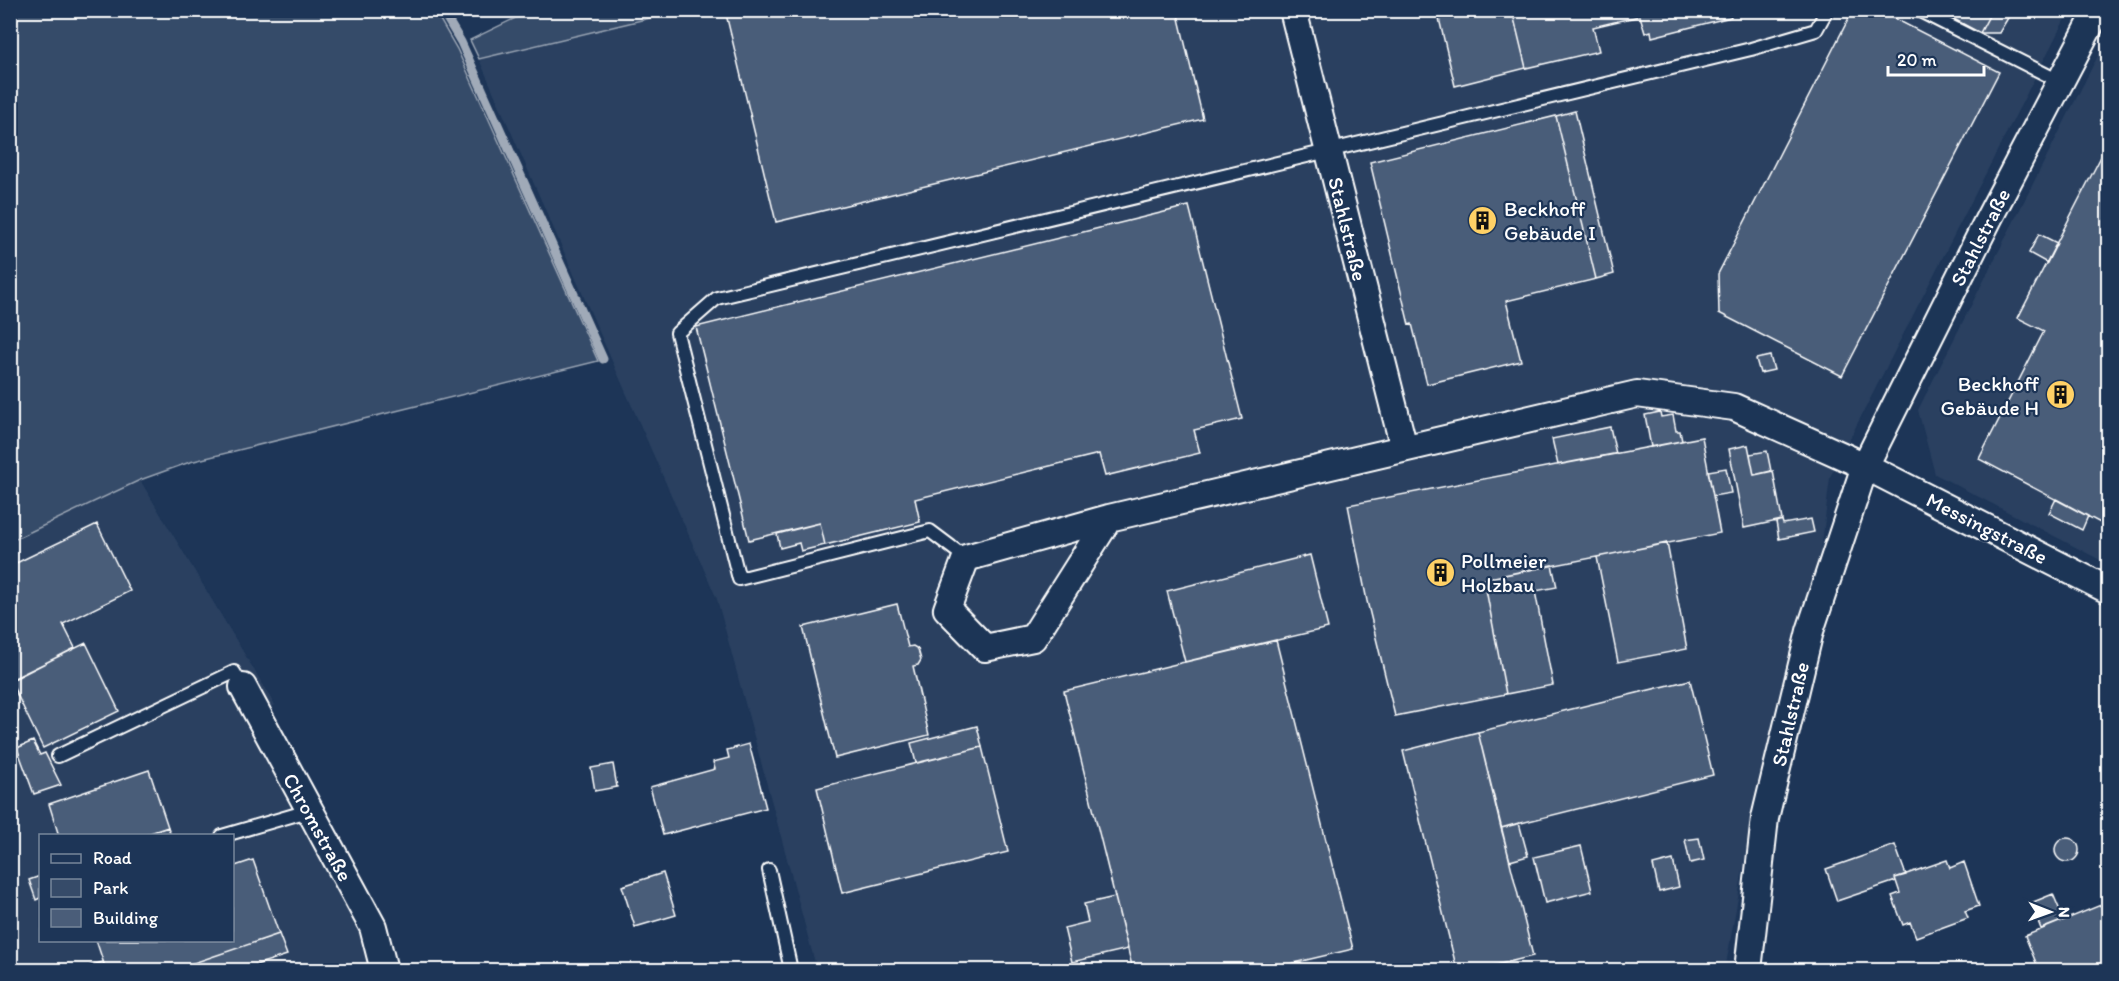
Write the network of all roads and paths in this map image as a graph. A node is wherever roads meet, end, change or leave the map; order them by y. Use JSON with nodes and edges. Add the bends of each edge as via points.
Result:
{"nodes":[{"id":1,"x":1293,"y":10,"type":"edge"},
{"id":2,"x":1827,"y":10,"type":"edge"},
{"id":3,"x":1918,"y":10,"type":"edge"},
{"id":4,"x":2098,"y":10,"type":"edge"},
{"id":5,"x":2061,"y":82,"type":"junction"},
{"id":6,"x":1328,"y":150,"type":"junction"},
{"id":7,"x":1404,"y":448,"type":"junction"},
{"id":8,"x":1865,"y":466,"type":"junction"},
{"id":9,"x":1109,"y":518,"type":"junction"},
{"id":10,"x":966,"y":558,"type":"junction"},
{"id":11,"x":2109,"y":590,"type":"edge"},
{"id":12,"x":243,"y":687,"type":"joint"},
{"id":13,"x":58,"y":756,"type":"dead end"},
{"id":14,"x":308,"y":811,"type":"junction"},
{"id":15,"x":229,"y":834,"type":"edge"},
{"id":16,"x":769,"y":870,"type":"dead end"},
{"id":17,"x":384,"y":970,"type":"edge"},
{"id":18,"x":790,"y":970,"type":"edge"},
{"id":19,"x":1748,"y":970,"type":"edge"}],
"edges":[{"from":1,"to":6,"type":"street","name":"Stahlstraße"},
{"from":2,"to":6,"type":"lane","via":[[1816,30],[1750,49]]},
{"from":3,"to":5,"type":"lane"},
{"from":4,"to":5,"type":"street","name":"Stahlstraße"},
{"from":5,"to":8,"type":"street","name":"Stahlstraße"},
{"from":6,"to":7,"type":"street","name":"Stahlstraße"},
{"from":6,"to":10,"type":"lane","via":[[717,298],[677,333],[740,579],[930,531]]},
{"from":7,"to":8,"type":"street","via":[[1637,394],[1734,407]]},
{"from":7,"to":9,"type":"street"},
{"from":8,"to":11,"type":"street","name":"Messingstraße"},
{"from":8,"to":19,"type":"street","name":"Stahlstraße","via":[[1810,631],[1768,807]]},
{"from":9,"to":10,"type":"street"},
{"from":9,"to":10,"type":"street","via":[[1033,638],[985,648],[947,609]]},
{"from":12,"to":13,"type":"lane","via":[[234,672]]},
{"from":12,"to":14,"type":"street","name":"Chromstraße"},
{"from":14,"to":15,"type":"lane"},
{"from":14,"to":17,"type":"street","name":"Chromstraße","via":[[373,927]]},
{"from":16,"to":18,"type":"lane"}]}
